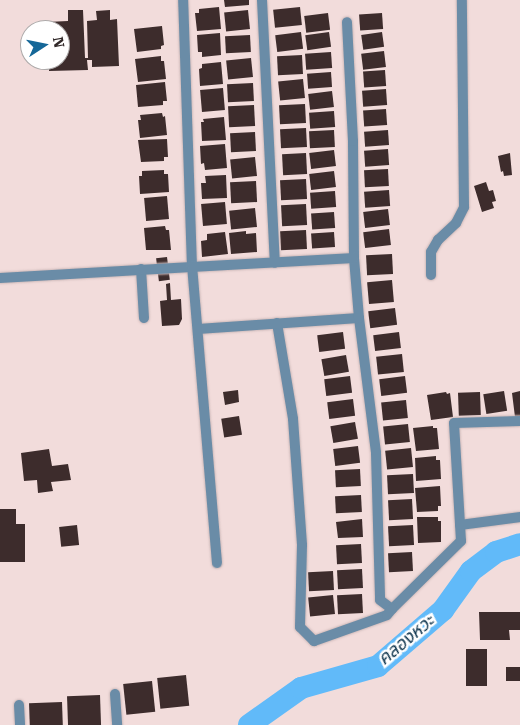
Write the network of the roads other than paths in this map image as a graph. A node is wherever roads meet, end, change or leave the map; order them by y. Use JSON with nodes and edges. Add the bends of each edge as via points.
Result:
{"nodes":[{"id":1,"x":183,"y":0,"type":"edge"},
{"id":2,"x":262,"y":0,"type":"edge"},
{"id":3,"x":462,"y":0,"type":"edge"},
{"id":4,"x":347,"y":22,"type":"dead end"},
{"id":5,"x":354,"y":258,"type":"junction"},
{"id":6,"x":275,"y":263,"type":"junction"},
{"id":7,"x":192,"y":267,"type":"junction"},
{"id":8,"x":141,"y":269,"type":"junction"},
{"id":9,"x":431,"y":275,"type":"dead end"},
{"id":10,"x":0,"y":278,"type":"edge"},
{"id":11,"x":144,"y":318,"type":"dead end"},
{"id":12,"x":359,"y":318,"type":"junction"},
{"id":13,"x":277,"y":323,"type":"junction"},
{"id":14,"x":198,"y":329,"type":"junction"},
{"id":15,"x":520,"y":422,"type":"edge"},
{"id":16,"x":520,"y":517,"type":"edge"},
{"id":17,"x":460,"y":525,"type":"junction"},
{"id":18,"x":217,"y":563,"type":"dead end"},
{"id":19,"x":392,"y":609,"type":"junction"},
{"id":20,"x":115,"y":694,"type":"dead end"},
{"id":21,"x":19,"y":705,"type":"dead end"},
{"id":22,"x":20,"y":725,"type":"edge"},
{"id":23,"x":117,"y":725,"type":"edge"}],
"edges":[{"from":1,"to":7,"type":"street"},
{"from":2,"to":6,"type":"street"},
{"from":3,"to":9,"type":"street","via":[[464,207],[456,223],[438,240],[431,252]]},
{"from":4,"to":5,"type":"street"},
{"from":5,"to":6,"type":"street"},
{"from":5,"to":12,"type":"street"},
{"from":6,"to":7,"type":"street"},
{"from":7,"to":8,"type":"street"},
{"from":7,"to":14,"type":"street"},
{"from":8,"to":10,"type":"street"},
{"from":8,"to":11,"type":"street"},
{"from":12,"to":13,"type":"street"},
{"from":12,"to":19,"type":"street","via":[[376,452],[380,600]]},
{"from":13,"to":14,"type":"street"},
{"from":13,"to":19,"type":"street","via":[[293,419],[302,545],[300,627],[314,641],[387,615]]},
{"from":14,"to":18,"type":"street"},
{"from":15,"to":17,"type":"street","via":[[454,422]]},
{"from":16,"to":17,"type":"street"},
{"from":17,"to":19,"type":"street","via":[[460,541]]},
{"from":20,"to":23,"type":"street"},
{"from":21,"to":22,"type":"street"}]}
